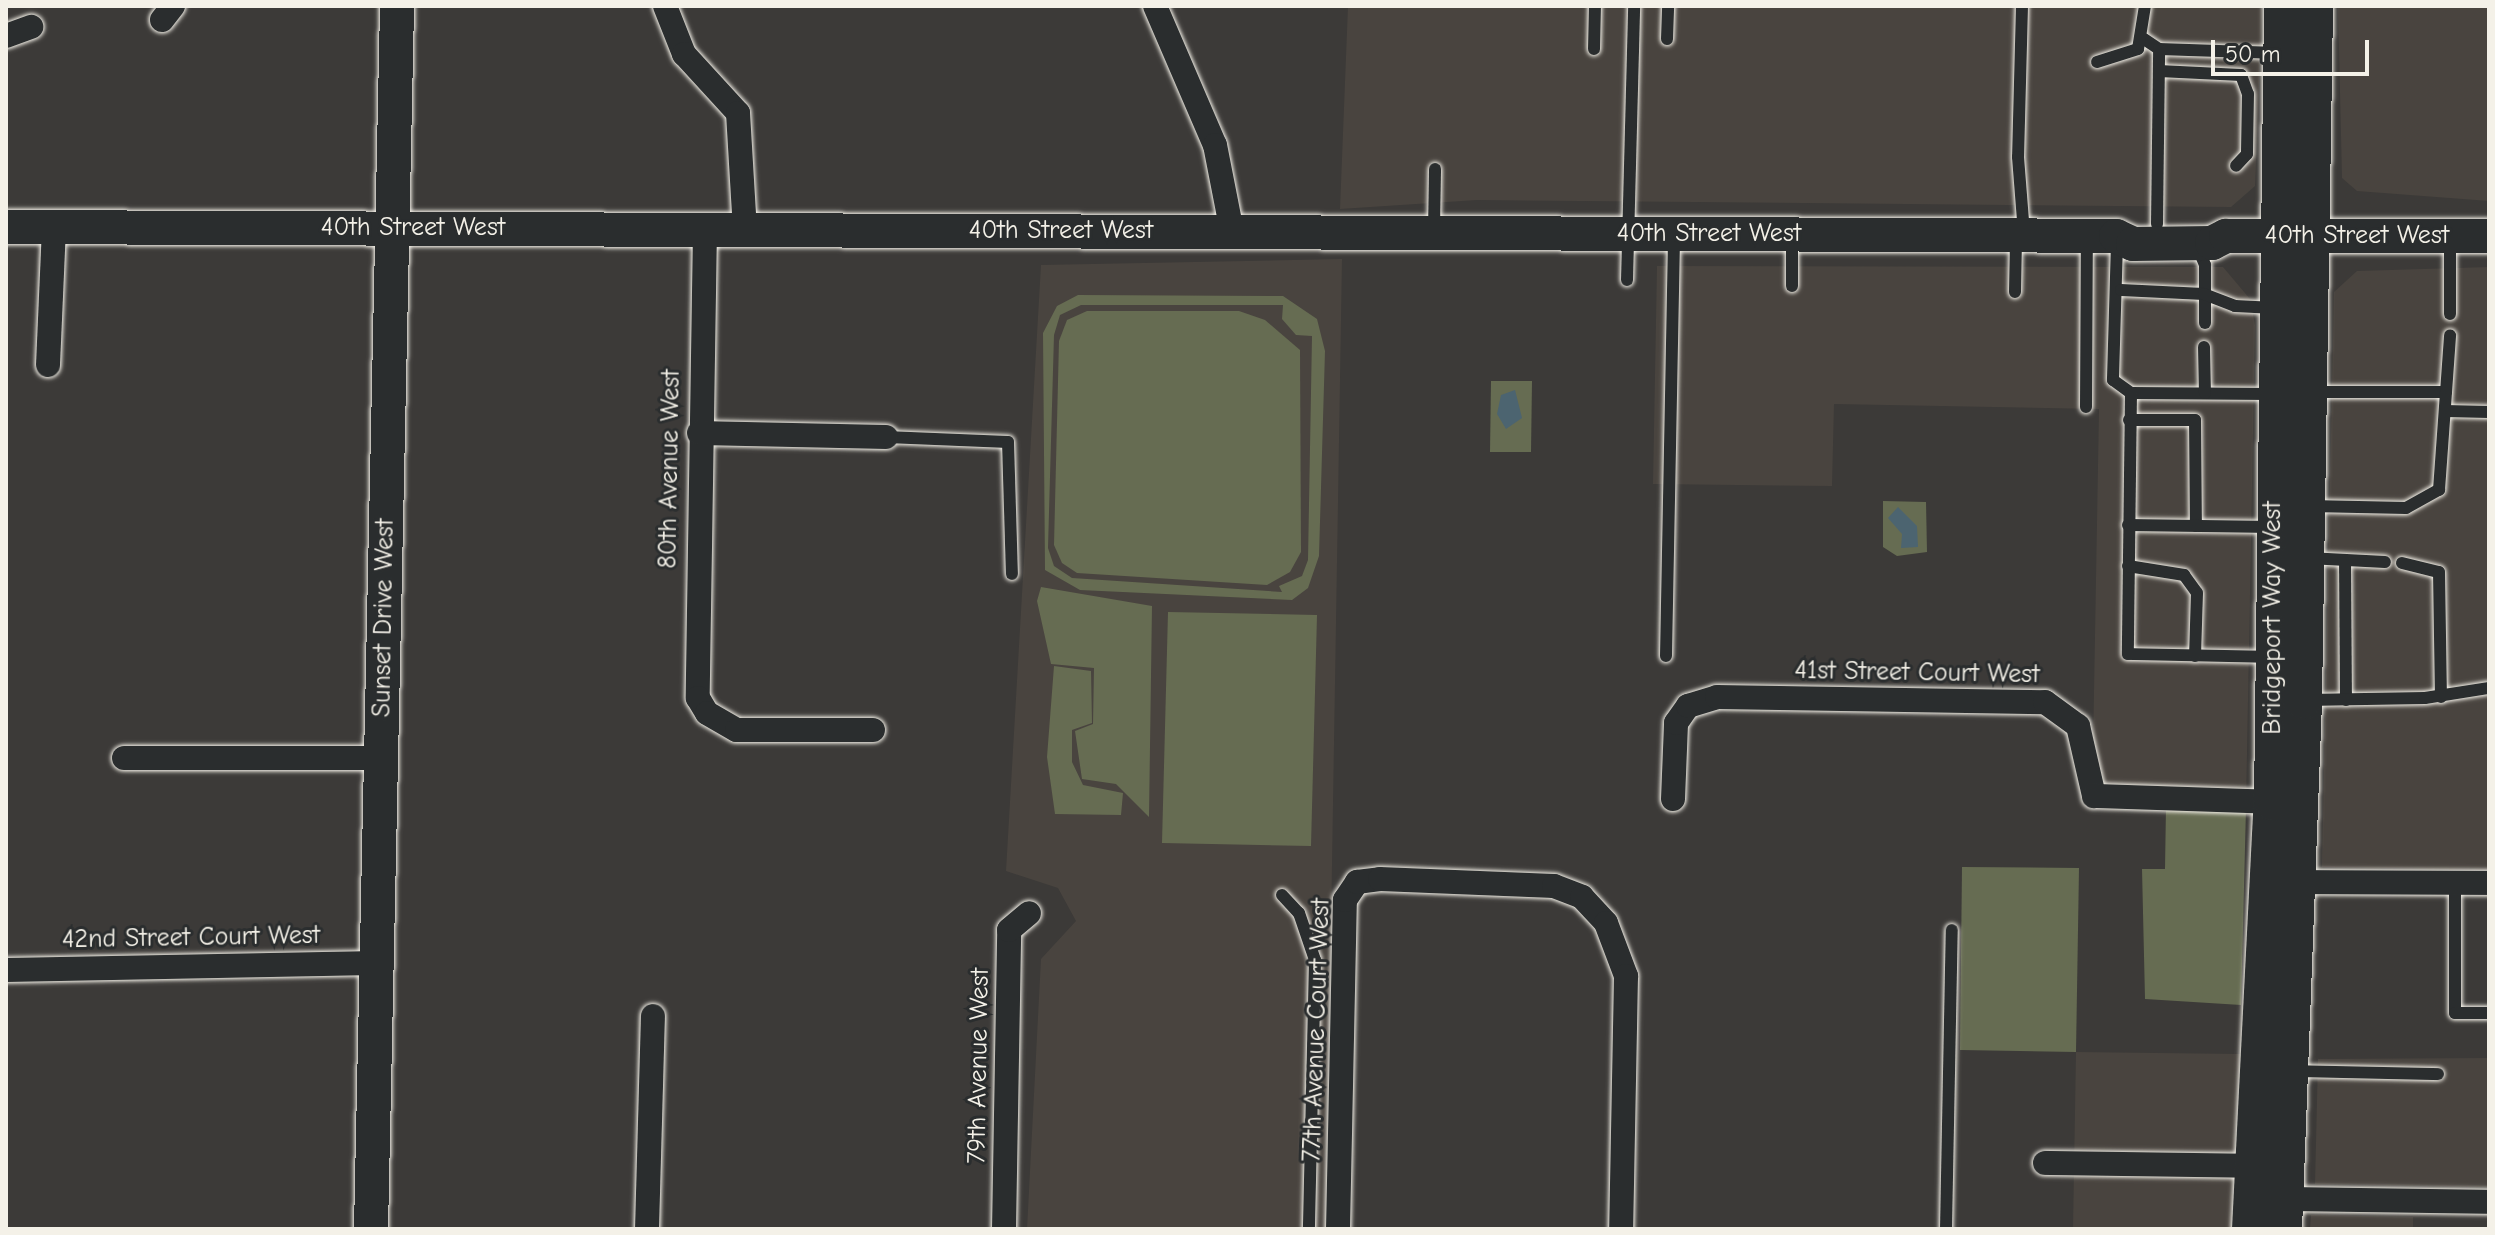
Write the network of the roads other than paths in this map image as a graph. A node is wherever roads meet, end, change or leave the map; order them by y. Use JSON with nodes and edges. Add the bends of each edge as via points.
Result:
{"nodes":[{"id":1,"x":397,"y":6,"type":"edge"},
{"id":2,"x":665,"y":6,"type":"edge"},
{"id":3,"x":1155,"y":6,"type":"edge"},
{"id":4,"x":1595,"y":6,"type":"edge"},
{"id":5,"x":1634,"y":6,"type":"edge"},
{"id":6,"x":1668,"y":6,"type":"edge"},
{"id":7,"x":2022,"y":6,"type":"edge"},
{"id":8,"x":2145,"y":6,"type":"edge"},
{"id":9,"x":2283,"y":6,"type":"edge"},
{"id":10,"x":2314,"y":6,"type":"edge"},
{"id":11,"x":31,"y":27,"type":"dead end"},
{"id":12,"x":6,"y":36,"type":"edge"},
{"id":13,"x":1667,"y":39,"type":"dead end"},
{"id":14,"x":2144,"y":39,"type":"junction"},
{"id":15,"x":1594,"y":49,"type":"dead end"},
{"id":16,"x":2159,"y":49,"type":"junction"},
{"id":17,"x":2281,"y":53,"type":"junction"},
{"id":18,"x":2097,"y":62,"type":"dead end"},
{"id":19,"x":2159,"y":71,"type":"junction"},
{"id":20,"x":2236,"y":166,"type":"dead end"},
{"id":21,"x":1435,"y":169,"type":"dead end"},
{"id":22,"x":2157,"y":224,"type":"junction"},
{"id":23,"x":6,"y":227,"type":"edge"},
{"id":24,"x":54,"y":227,"type":"junction"},
{"id":25,"x":393,"y":228,"type":"junction"},
{"id":26,"x":705,"y":229,"type":"junction"},
{"id":27,"x":745,"y":230,"type":"junction"},
{"id":28,"x":1232,"y":232,"type":"junction"},
{"id":29,"x":1433,"y":232,"type":"junction"},
{"id":30,"x":1629,"y":233,"type":"junction"},
{"id":31,"x":1674,"y":233,"type":"junction"},
{"id":32,"x":1792,"y":234,"type":"junction"},
{"id":33,"x":2020,"y":235,"type":"junction"},
{"id":34,"x":2102,"y":236,"type":"junction"},
{"id":35,"x":2292,"y":236,"type":"junction"},
{"id":36,"x":2450,"y":236,"type":"junction"},
{"id":37,"x":2489,"y":236,"type":"edge"},
{"id":38,"x":2210,"y":240,"type":"junction"},
{"id":39,"x":1627,"y":280,"type":"dead end"},
{"id":40,"x":1792,"y":286,"type":"dead end"},
{"id":41,"x":2121,"y":290,"type":"junction"},
{"id":42,"x":2015,"y":292,"type":"dead end"},
{"id":43,"x":2204,"y":294,"type":"junction"},
{"id":44,"x":2276,"y":308,"type":"junction"},
{"id":45,"x":2450,"y":314,"type":"dead end"},
{"id":46,"x":2205,"y":323,"type":"dead end"},
{"id":47,"x":2450,"y":335,"type":"dead end"},
{"id":48,"x":2204,"y":347,"type":"dead end"},
{"id":49,"x":48,"y":365,"type":"dead end"},
{"id":50,"x":2446,"y":392,"type":"junction"},
{"id":51,"x":2131,"y":393,"type":"junction"},
{"id":52,"x":2205,"y":393,"type":"junction"},
{"id":53,"x":2291,"y":393,"type":"junction"},
{"id":54,"x":2086,"y":407,"type":"dead end"},
{"id":55,"x":2445,"y":411,"type":"junction"},
{"id":56,"x":2489,"y":412,"type":"edge"},
{"id":57,"x":2129,"y":420,"type":"junction"},
{"id":58,"x":699,"y":433,"type":"junction"},
{"id":59,"x":886,"y":437,"type":"joint"},
{"id":60,"x":2307,"y":506,"type":"junction"},
{"id":61,"x":2128,"y":525,"type":"junction"},
{"id":62,"x":2196,"y":526,"type":"junction"},
{"id":63,"x":2273,"y":527,"type":"junction"},
{"id":64,"x":2306,"y":558,"type":"junction"},
{"id":65,"x":2345,"y":560,"type":"junction"},
{"id":66,"x":2385,"y":562,"type":"dead end"},
{"id":67,"x":2402,"y":563,"type":"dead end"},
{"id":68,"x":2128,"y":566,"type":"junction"},
{"id":69,"x":1012,"y":574,"type":"dead end"},
{"id":70,"x":1666,"y":656,"type":"dead end"},
{"id":71,"x":2195,"y":656,"type":"junction"},
{"id":72,"x":2273,"y":657,"type":"junction"},
{"id":73,"x":2489,"y":688,"type":"edge"},
{"id":74,"x":2441,"y":697,"type":"junction"},
{"id":75,"x":2303,"y":700,"type":"junction"},
{"id":76,"x":2346,"y":700,"type":"junction"},
{"id":77,"x":873,"y":730,"type":"dead end"},
{"id":78,"x":124,"y":758,"type":"dead end"},
{"id":79,"x":381,"y":758,"type":"junction"},
{"id":80,"x":1673,"y":799,"type":"dead end"},
{"id":81,"x":2273,"y":802,"type":"junction"},
{"id":82,"x":2296,"y":882,"type":"junction"},
{"id":83,"x":2455,"y":883,"type":"junction"},
{"id":84,"x":2489,"y":883,"type":"edge"},
{"id":85,"x":1282,"y":895,"type":"dead end"},
{"id":86,"x":1029,"y":913,"type":"dead end"},
{"id":87,"x":1952,"y":930,"type":"dead end"},
{"id":88,"x":377,"y":963,"type":"junction"},
{"id":89,"x":6,"y":970,"type":"edge"},
{"id":90,"x":2489,"y":1013,"type":"edge"},
{"id":91,"x":653,"y":1016,"type":"dead end"},
{"id":92,"x":2289,"y":1070,"type":"junction"},
{"id":93,"x":2438,"y":1074,"type":"dead end"},
{"id":94,"x":2045,"y":1163,"type":"dead end"},
{"id":95,"x":2254,"y":1166,"type":"junction"},
{"id":96,"x":2489,"y":1202,"type":"edge"},
{"id":97,"x":2283,"y":1214,"type":"edge"},
{"id":98,"x":371,"y":1229,"type":"edge"},
{"id":99,"x":647,"y":1229,"type":"edge"},
{"id":100,"x":1004,"y":1229,"type":"edge"},
{"id":101,"x":1309,"y":1229,"type":"edge"},
{"id":102,"x":1338,"y":1229,"type":"edge"},
{"id":103,"x":1621,"y":1229,"type":"edge"},
{"id":104,"x":1946,"y":1229,"type":"edge"},
{"id":105,"x":2251,"y":1229,"type":"edge"}],
"edges":[{"from":1,"to":25,"type":"street","name":"Sunset Drive West"},
{"from":2,"to":27,"type":"street","via":[[684,54],[738,113]]},
{"from":3,"to":28,"type":"street","via":[[1215,145]]},
{"from":4,"to":15,"type":"lane"},
{"from":5,"to":30,"type":"lane"},
{"from":6,"to":13,"type":"lane"},
{"from":7,"to":33,"type":"lane"},
{"from":8,"to":14,"type":"lane"},
{"from":9,"to":17,"type":"main road","name":"Bridgeport Way West"},
{"from":10,"to":35,"type":"main road","name":"Bridgeport Way West"},
{"from":11,"to":12,"type":"street"},
{"from":14,"to":16,"type":"lane"},
{"from":14,"to":18,"type":"lane","via":[[2126,57]]},
{"from":16,"to":17,"type":"lane"},
{"from":16,"to":19,"type":"lane"},
{"from":17,"to":35,"type":"main road","name":"Bridgeport Way West"},
{"from":19,"to":20,"type":"lane","via":[[2241,75],[2248,94],[2247,154]]},
{"from":19,"to":22,"type":"lane"},
{"from":21,"to":29,"type":"lane"},
{"from":22,"to":34,"type":"street","name":"40th Street West","via":[[2129,224]]},
{"from":22,"to":38,"type":"street","name":"40th Street West","via":[[2212,224]]},
{"from":23,"to":24,"type":"street","name":"40th Street West"},
{"from":24,"to":25,"type":"street","name":"40th Street West"},
{"from":24,"to":49,"type":"street"},
{"from":25,"to":26,"type":"street","name":"40th Street West"},
{"from":25,"to":79,"type":"street","name":"Sunset Drive West"},
{"from":26,"to":27,"type":"street","name":"40th Street West"},
{"from":26,"to":58,"type":"street","name":"80th Avenue West"},
{"from":27,"to":28,"type":"street","name":"40th Street West"},
{"from":28,"to":29,"type":"street","name":"40th Street West"},
{"from":29,"to":30,"type":"street","name":"40th Street West"},
{"from":30,"to":31,"type":"street","name":"40th Street West"},
{"from":30,"to":39,"type":"lane"},
{"from":31,"to":32,"type":"street","name":"40th Street West"},
{"from":31,"to":70,"type":"lane"},
{"from":32,"to":33,"type":"street","name":"40th Street West"},
{"from":32,"to":40,"type":"lane"},
{"from":33,"to":34,"type":"street","name":"40th Street West"},
{"from":33,"to":42,"type":"lane"},
{"from":34,"to":38,"type":"street","name":"40th Street West","via":[[2133,244]]},
{"from":34,"to":41,"type":"lane"},
{"from":34,"to":54,"type":"lane"},
{"from":35,"to":36,"type":"street","name":"40th Street West"},
{"from":35,"to":38,"type":"street","name":"40th Street West"},
{"from":35,"to":44,"type":"main road","name":"Bridgeport Way West"},
{"from":35,"to":53,"type":"main road","name":"Bridgeport Way West"},
{"from":36,"to":37,"type":"street","name":"40th Street West"},
{"from":36,"to":45,"type":"lane"},
{"from":38,"to":43,"type":"lane"},
{"from":41,"to":43,"type":"lane"},
{"from":41,"to":51,"type":"lane","via":[[2113,380]]},
{"from":43,"to":44,"type":"lane","via":[[2235,306]]},
{"from":43,"to":46,"type":"lane"},
{"from":44,"to":53,"type":"main road","name":"Bridgeport Way West"},
{"from":47,"to":50,"type":"lane"},
{"from":48,"to":52,"type":"lane"},
{"from":50,"to":53,"type":"lane"},
{"from":50,"to":55,"type":"lane"},
{"from":51,"to":52,"type":"lane"},
{"from":51,"to":57,"type":"lane"},
{"from":52,"to":53,"type":"lane"},
{"from":53,"to":60,"type":"main road","name":"Bridgeport Way West"},
{"from":53,"to":63,"type":"main road","name":"Bridgeport Way West"},
{"from":55,"to":56,"type":"lane"},
{"from":55,"to":60,"type":"lane","via":[[2439,490],[2423,505]]},
{"from":57,"to":61,"type":"lane"},
{"from":57,"to":62,"type":"lane","via":[[2195,420]]},
{"from":58,"to":59,"type":"street"},
{"from":58,"to":77,"type":"street","name":"80th Avenue West","via":[[694,685],[703,708],[737,730]]},
{"from":59,"to":69,"type":"lane","via":[[1008,442]]},
{"from":60,"to":64,"type":"main road","name":"Bridgeport Way West"},
{"from":61,"to":62,"type":"lane"},
{"from":61,"to":68,"type":"lane"},
{"from":62,"to":63,"type":"lane"},
{"from":63,"to":72,"type":"main road","name":"Bridgeport Way West"},
{"from":64,"to":65,"type":"lane"},
{"from":64,"to":75,"type":"main road","name":"Bridgeport Way West"},
{"from":65,"to":66,"type":"lane"},
{"from":65,"to":76,"type":"lane"},
{"from":67,"to":74,"type":"lane","via":[[2439,572]]},
{"from":68,"to":71,"type":"lane","via":[[2184,575],[2197,593]]},
{"from":68,"to":71,"type":"lane","via":[[2128,654]]},
{"from":71,"to":72,"type":"lane"},
{"from":72,"to":81,"type":"main road","name":"Bridgeport Way West"},
{"from":73,"to":74,"type":"lane"},
{"from":74,"to":76,"type":"lane"},
{"from":75,"to":76,"type":"lane"},
{"from":75,"to":82,"type":"main road","name":"Bridgeport Way West"},
{"from":78,"to":79,"type":"street"},
{"from":79,"to":88,"type":"street","name":"Sunset Drive West"},
{"from":80,"to":81,"type":"street","name":"41st Street Court West","via":[[1676,723],[1688,706],[1717,697],[2045,702],[2078,726],[2094,796]]},
{"from":81,"to":95,"type":"main road","name":"Bridgeport Way West"},
{"from":82,"to":83,"type":"street"},
{"from":82,"to":92,"type":"main road","name":"Bridgeport Way West"},
{"from":83,"to":84,"type":"street"},
{"from":83,"to":90,"type":"lane","via":[[2455,1013]]},
{"from":85,"to":101,"type":"lane","via":[[1299,913],[1315,960]]},
{"from":86,"to":100,"type":"street","name":"79th Avenue West","via":[[1009,930]]},
{"from":87,"to":104,"type":"lane"},
{"from":88,"to":89,"type":"street","name":"42nd Street Court West"},
{"from":88,"to":98,"type":"street","name":"Sunset Drive West"},
{"from":91,"to":99,"type":"street"},
{"from":92,"to":93,"type":"lane"},
{"from":92,"to":97,"type":"main road","name":"Bridgeport Way West"},
{"from":94,"to":95,"type":"street"},
{"from":95,"to":105,"type":"main road","name":"Bridgeport Way West"},
{"from":96,"to":97,"type":"street"},
{"from":102,"to":103,"type":"street","name":"77th Avenue Court West","via":[[1345,900],[1357,882],[1380,879],[1554,886],[1582,897],[1606,923],[1626,976]]}]}
